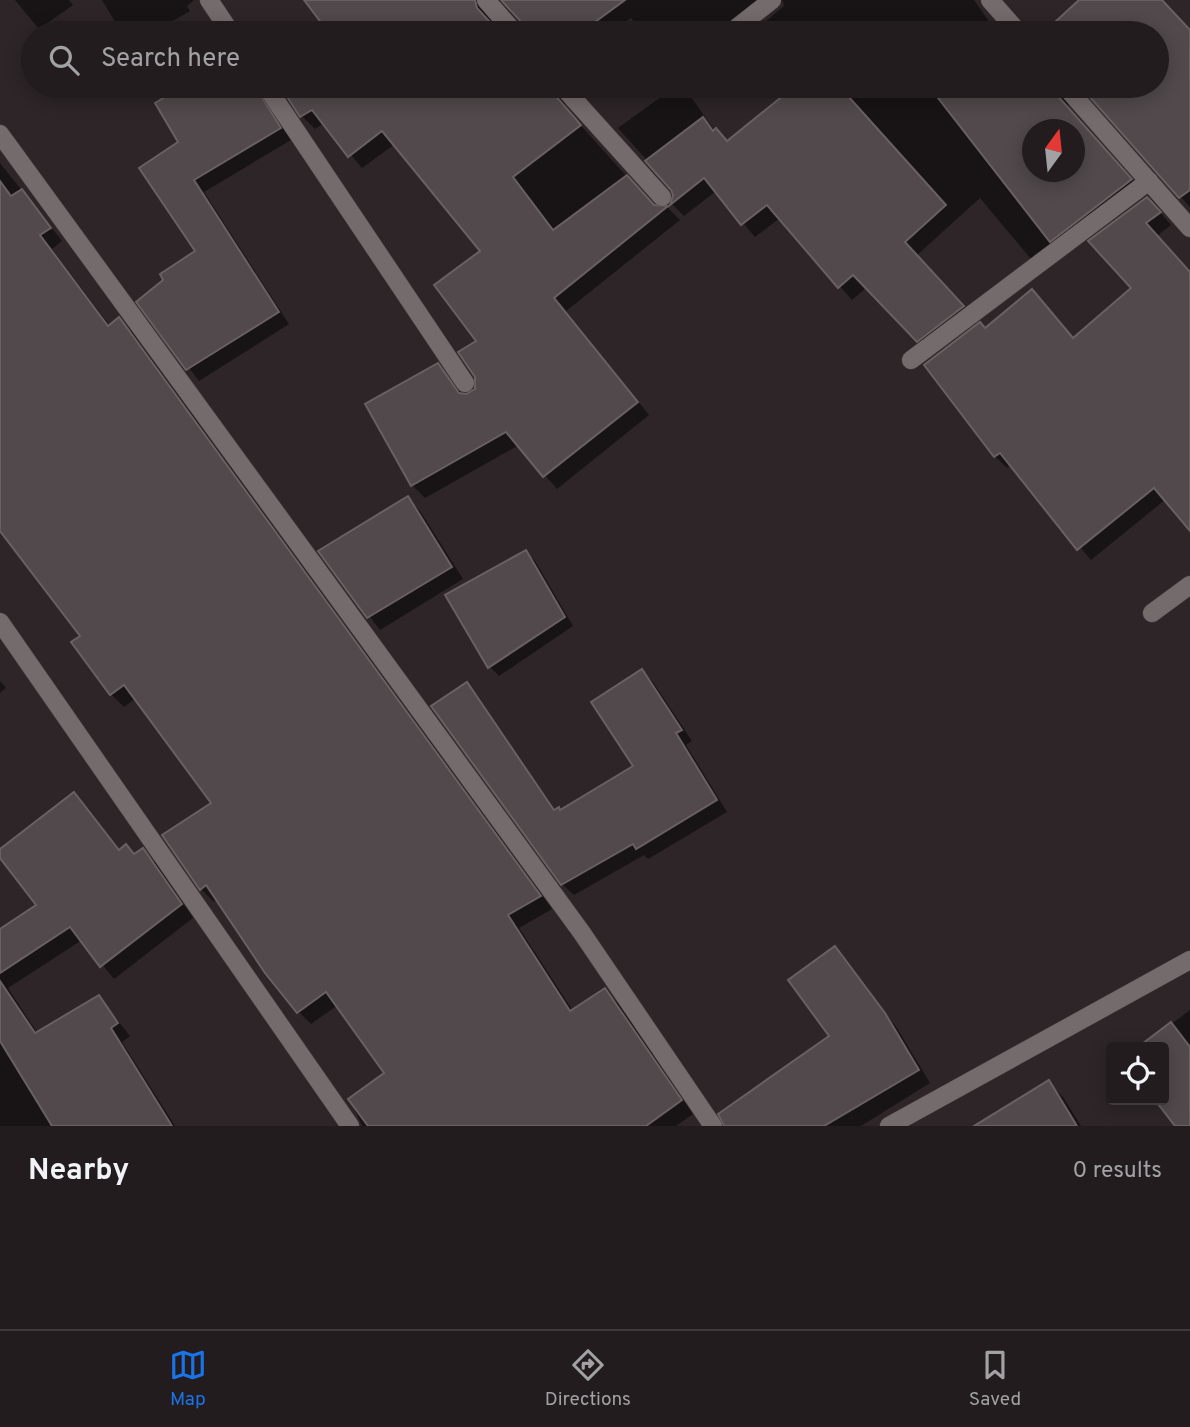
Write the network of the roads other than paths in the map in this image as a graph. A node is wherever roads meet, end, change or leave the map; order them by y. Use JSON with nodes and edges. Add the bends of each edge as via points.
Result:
{"nodes":[{"id":1,"x":209,"y":0,"type":"edge"},
{"id":2,"x":486,"y":0,"type":"edge"},
{"id":3,"x":772,"y":0,"type":"edge"},
{"id":4,"x":990,"y":0,"type":"edge"},
{"id":5,"x":223,"y":21,"type":"edge"},
{"id":6,"x":504,"y":21,"type":"edge"},
{"id":7,"x":745,"y":21,"type":"edge"},
{"id":8,"x":1008,"y":21,"type":"edge"},
{"id":9,"x":274,"y":98,"type":"edge"},
{"id":10,"x":573,"y":98,"type":"edge"},
{"id":11,"x":1076,"y":98,"type":"edge"},
{"id":12,"x":0,"y":134,"type":"edge"},
{"id":13,"x":1149,"y":181,"type":"junction"},
{"id":14,"x":662,"y":197,"type":"dead end"},
{"id":15,"x":1190,"y":228,"type":"edge"},
{"id":16,"x":911,"y":360,"type":"dead end"},
{"id":17,"x":466,"y":383,"type":"dead end"},
{"id":18,"x":1190,"y":585,"type":"edge"},
{"id":19,"x":1152,"y":613,"type":"dead end"},
{"id":20,"x":0,"y":622,"type":"edge"},
{"id":21,"x":1190,"y":960,"type":"edge"},
{"id":22,"x":350,"y":1126,"type":"edge"},
{"id":23,"x":713,"y":1126,"type":"edge"},
{"id":24,"x":889,"y":1126,"type":"edge"}],
"edges":[{"from":1,"to":5,"type":"street"},
{"from":2,"to":6,"type":"street"},
{"from":3,"to":7,"type":"street"},
{"from":4,"to":8,"type":"street"},
{"from":9,"to":17,"type":"street"},
{"from":10,"to":14,"type":"street"},
{"from":11,"to":13,"type":"street"},
{"from":12,"to":23,"type":"street","via":[[582,933]]},
{"from":13,"to":15,"type":"street"},
{"from":13,"to":16,"type":"street"},
{"from":18,"to":19,"type":"street"},
{"from":20,"to":22,"type":"street"},
{"from":21,"to":24,"type":"street"}]}
